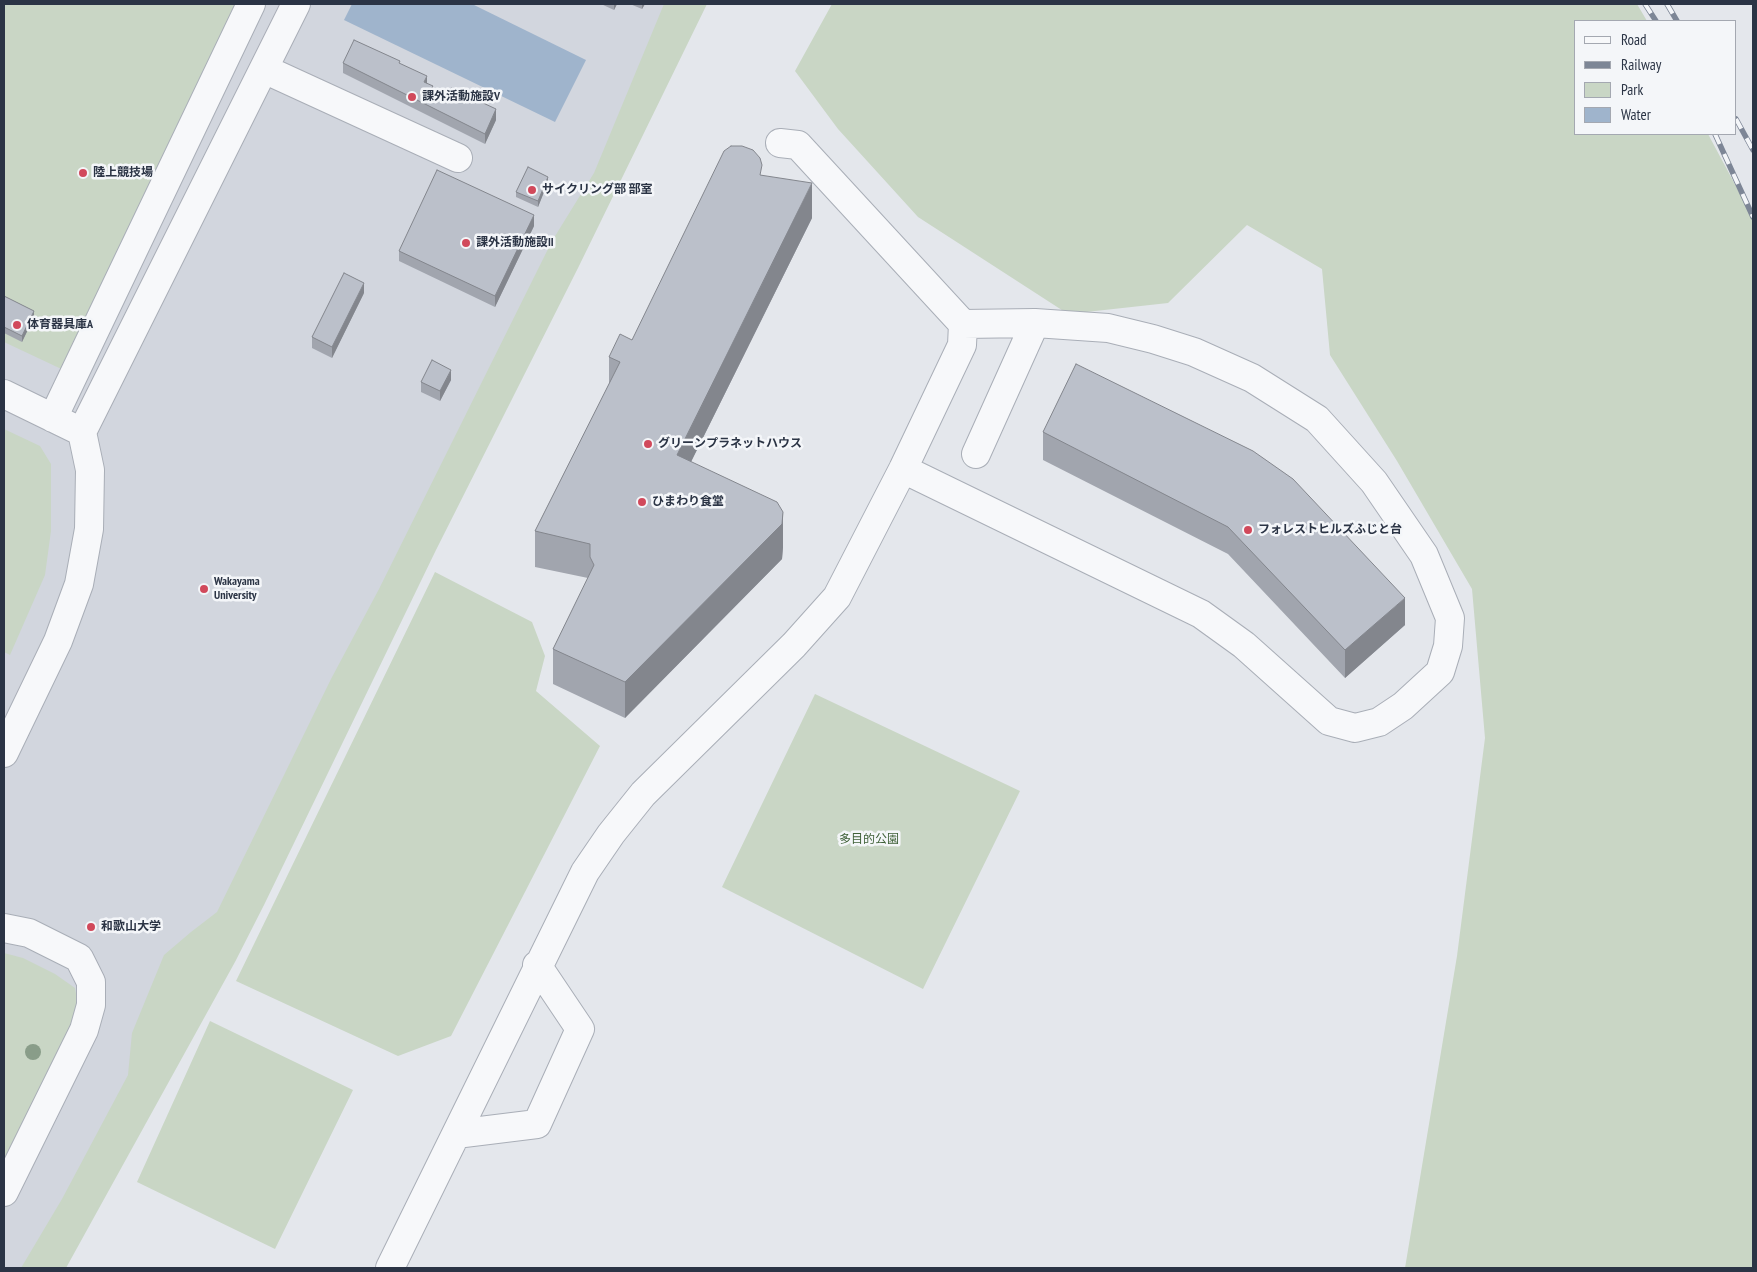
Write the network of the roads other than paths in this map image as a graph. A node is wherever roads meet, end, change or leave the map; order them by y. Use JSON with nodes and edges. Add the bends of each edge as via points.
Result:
{"nodes":[{"id":1,"x":251,"y":4,"type":"edge"},
{"id":2,"x":296,"y":4,"type":"edge"},
{"id":3,"x":264,"y":69,"type":"junction"},
{"id":4,"x":780,"y":143,"type":"dead end"},
{"id":5,"x":458,"y":158,"type":"dead end"},
{"id":6,"x":1035,"y":323,"type":"junction"},
{"id":7,"x":964,"y":324,"type":"junction"},
{"id":8,"x":4,"y":394,"type":"edge"},
{"id":9,"x":53,"y":418,"type":"junction"},
{"id":10,"x":82,"y":432,"type":"junction"},
{"id":11,"x":976,"y":454,"type":"dead end"},
{"id":12,"x":903,"y":468,"type":"junction"},
{"id":13,"x":4,"y":753,"type":"edge"},
{"id":14,"x":4,"y":928,"type":"edge"},
{"id":15,"x":537,"y":965,"type":"junction"},
{"id":16,"x":456,"y":1134,"type":"junction"},
{"id":17,"x":4,"y":1192,"type":"edge"},
{"id":18,"x":390,"y":1268,"type":"edge"}],
"edges":[{"from":1,"to":9,"type":"street"},
{"from":2,"to":3,"type":"street"},
{"from":3,"to":5,"type":"street"},
{"from":3,"to":10,"type":"street"},
{"from":4,"to":7,"type":"street","via":[[798,145]]},
{"from":6,"to":7,"type":"street"},
{"from":6,"to":11,"type":"street"},
{"from":6,"to":12,"type":"street","via":[[1108,328],[1194,352],[1252,378],[1317,419],[1374,482],[1424,555],[1450,618],[1448,646],[1440,672],[1403,706],[1379,722],[1355,728],[1329,721],[1244,645],[1202,614]]},
{"from":7,"to":12,"type":"street","via":[[962,345]]},
{"from":8,"to":9,"type":"street"},
{"from":9,"to":10,"type":"street"},
{"from":10,"to":13,"type":"street","via":[[90,480],[89,528],[79,584],[58,641]]},
{"from":12,"to":15,"type":"street","via":[[837,597],[794,645],[643,794],[585,872]]},
{"from":14,"to":17,"type":"street","via":[[30,933],[79,958],[91,982],[91,1005],[84,1030]]},
{"from":15,"to":16,"type":"street"},
{"from":15,"to":16,"type":"street","via":[[580,1029],[537,1124]]},
{"from":16,"to":18,"type":"street"}]}
